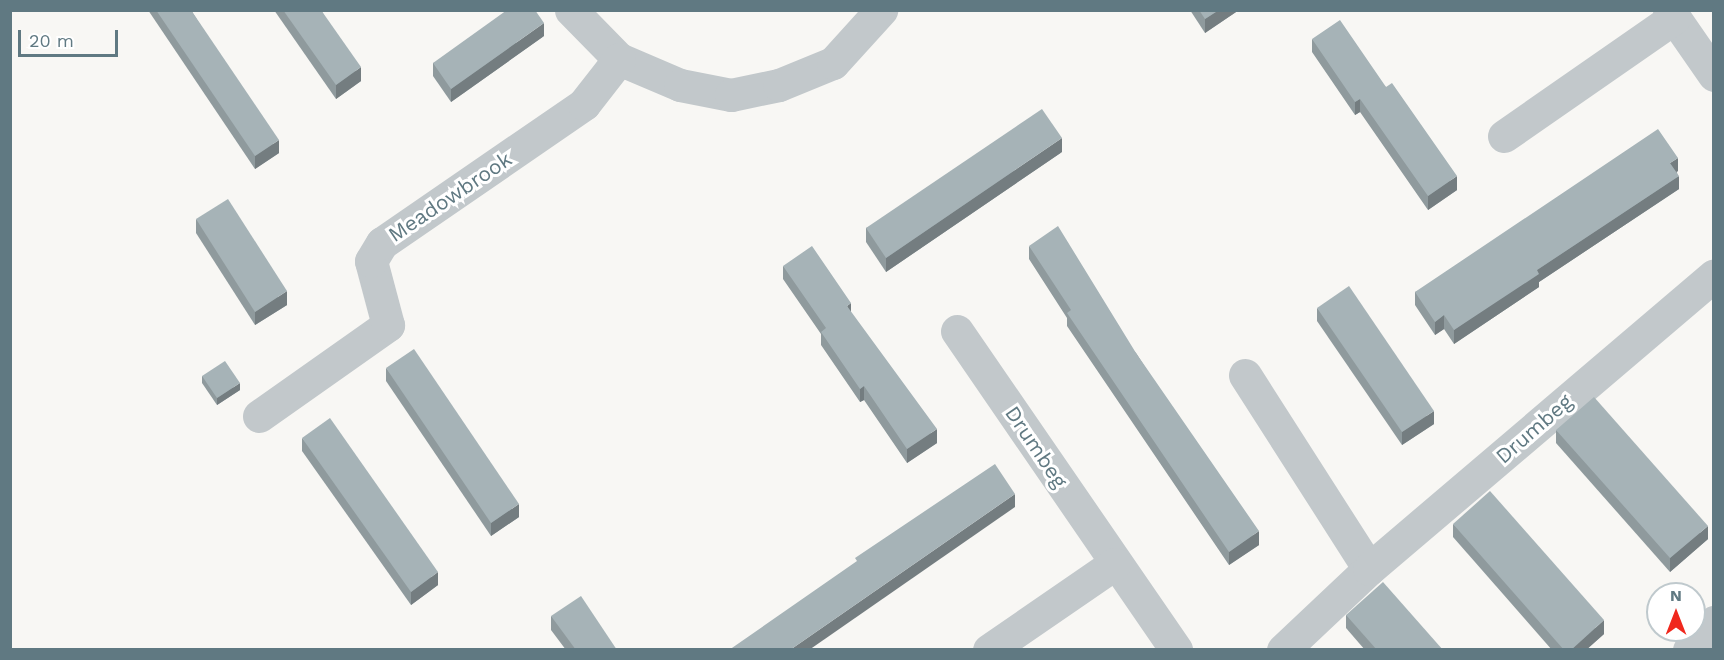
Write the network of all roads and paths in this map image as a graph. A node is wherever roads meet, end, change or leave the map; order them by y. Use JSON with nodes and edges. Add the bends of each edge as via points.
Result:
{"nodes":[{"id":1,"x":571,"y":10,"type":"edge"},
{"id":2,"x":881,"y":10,"type":"edge"},
{"id":3,"x":1672,"y":14,"type":"edge"},
{"id":4,"x":619,"y":60,"type":"junction"},
{"id":5,"x":1713,"y":75,"type":"edge"},
{"id":6,"x":1504,"y":136,"type":"dead end"},
{"id":7,"x":1708,"y":291,"type":"edge"},
{"id":8,"x":957,"y":331,"type":"dead end"},
{"id":9,"x":1245,"y":375,"type":"dead end"},
{"id":10,"x":259,"y":416,"type":"dead end"},
{"id":11,"x":1114,"y":564,"type":"junction"},
{"id":12,"x":1369,"y":569,"type":"junction"},
{"id":13,"x":1713,"y":622,"type":"edge"},
{"id":14,"x":1174,"y":649,"type":"edge"},
{"id":15,"x":989,"y":650,"type":"edge"},
{"id":16,"x":1283,"y":650,"type":"edge"},
{"id":17,"x":1689,"y":650,"type":"edge"}],
"edges":[{"from":1,"to":4,"type":"street"},
{"from":2,"to":4,"type":"street","via":[[832,63],[779,85],[731,95],[680,85]]},
{"from":3,"to":5,"type":"street"},
{"from":3,"to":6,"type":"street"},
{"from":4,"to":10,"type":"street","name":"Meadowbrook","via":[[584,104],[382,243],[371,261],[388,325]]},
{"from":7,"to":12,"type":"street","name":"Drumbeg"},
{"from":8,"to":11,"type":"street","name":"Drumbeg"},
{"from":9,"to":12,"type":"street"},
{"from":11,"to":14,"type":"street","name":"Drumbeg"},
{"from":11,"to":15,"type":"street"},
{"from":12,"to":16,"type":"street","name":"Drumbeg"},
{"from":13,"to":17,"type":"street"}]}
